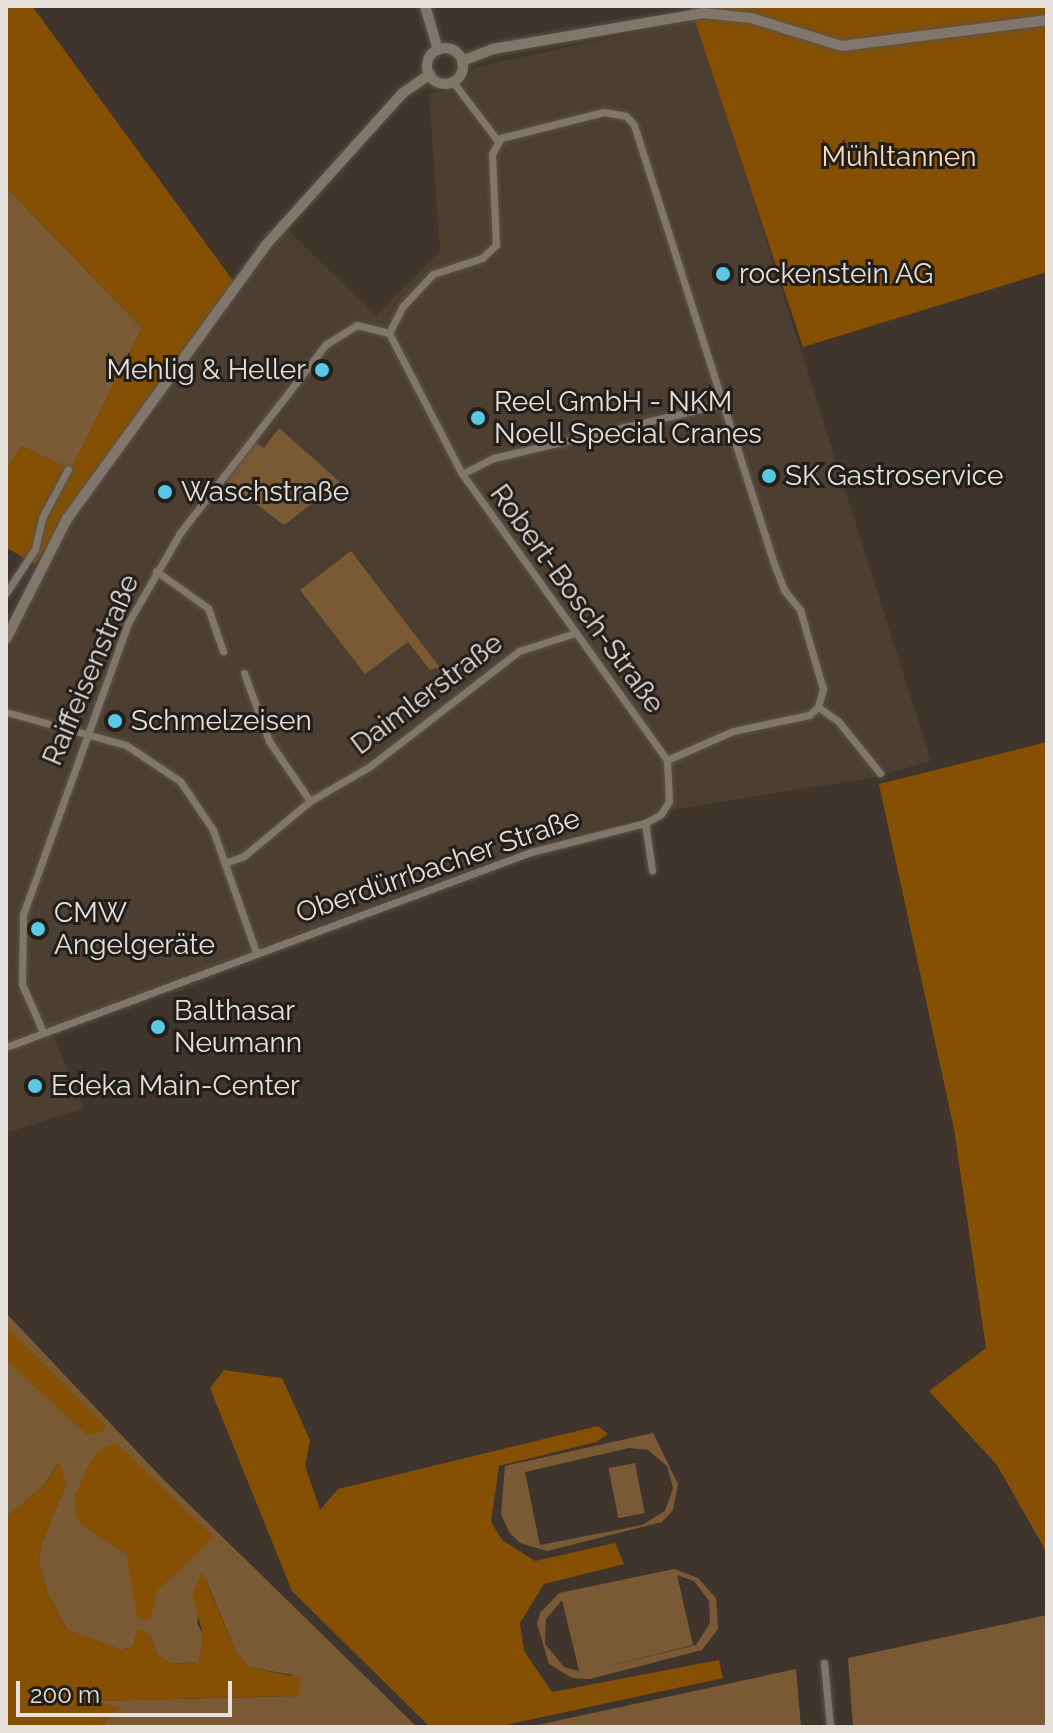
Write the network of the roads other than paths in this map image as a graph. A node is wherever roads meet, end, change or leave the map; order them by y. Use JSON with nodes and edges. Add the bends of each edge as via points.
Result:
{"nodes":[{"id":1,"x":425,"y":6,"type":"edge"},
{"id":2,"x":1047,"y":20,"type":"edge"},
{"id":3,"x":438,"y":50,"type":"junction"},
{"id":4,"x":462,"y":61,"type":"junction"},
{"id":5,"x":430,"y":74,"type":"junction"},
{"id":6,"x":453,"y":82,"type":"junction"},
{"id":7,"x":498,"y":141,"type":"junction"},
{"id":8,"x":389,"y":333,"type":"junction"},
{"id":9,"x":722,"y":404,"type":"junction"},
{"id":10,"x":68,"y":469,"type":"dead end"},
{"id":11,"x":462,"y":474,"type":"junction"},
{"id":12,"x":156,"y":571,"type":"junction"},
{"id":13,"x":6,"y":593,"type":"edge"},
{"id":14,"x":575,"y":633,"type":"junction"},
{"id":15,"x":6,"y":639,"type":"edge"},
{"id":16,"x":223,"y":651,"type":"dead end"},
{"id":17,"x":244,"y":673,"type":"dead end"},
{"id":18,"x":818,"y":707,"type":"junction"},
{"id":19,"x":6,"y":712,"type":"edge"},
{"id":20,"x":85,"y":733,"type":"junction"},
{"id":21,"x":667,"y":760,"type":"junction"},
{"id":22,"x":880,"y":773,"type":"dead end"},
{"id":23,"x":310,"y":801,"type":"junction"},
{"id":24,"x":645,"y":823,"type":"junction"},
{"id":25,"x":225,"y":863,"type":"junction"},
{"id":26,"x":652,"y":870,"type":"dead end"},
{"id":27,"x":256,"y":952,"type":"junction"},
{"id":28,"x":43,"y":1032,"type":"junction"},
{"id":29,"x":6,"y":1047,"type":"edge"},
{"id":30,"x":824,"y":1663,"type":"dead end"},
{"id":31,"x":830,"y":1727,"type":"edge"}],
"edges":[{"from":1,"to":3,"type":"street"},
{"from":2,"to":4,"type":"street","via":[[842,46],[751,18],[703,13],[493,49]]},
{"from":3,"to":4,"type":"street","via":[[453,50]]},
{"from":3,"to":5,"type":"street","via":[[428,63]]},
{"from":4,"to":6,"type":"street"},
{"from":5,"to":6,"type":"street","via":[[437,82]]},
{"from":5,"to":15,"type":"street","via":[[403,93],[265,246],[67,519]]},
{"from":6,"to":7,"type":"street"},
{"from":7,"to":8,"type":"street","via":[[492,154],[496,245],[482,258],[433,274],[403,306]]},
{"from":7,"to":9,"type":"street","via":[[604,112],[626,116],[634,125]]},
{"from":8,"to":11,"type":"street","name":"Robert-Bosch-Straße"},
{"from":8,"to":12,"type":"street","name":"Raiffeisenstraße","via":[[357,325],[326,344]]},
{"from":9,"to":11,"type":"street","via":[[494,458]]},
{"from":9,"to":18,"type":"street","via":[[773,561],[784,590],[800,610],[823,689]]},
{"from":10,"to":13,"type":"street","via":[[42,518],[27,565]]},
{"from":11,"to":14,"type":"street","name":"Robert-Bosch-Straße"},
{"from":12,"to":16,"type":"street","via":[[208,608]]},
{"from":12,"to":20,"type":"street","name":"Raiffeisenstraße","via":[[128,623]]},
{"from":14,"to":21,"type":"street","name":"Robert-Bosch-Straße"},
{"from":14,"to":23,"type":"street","name":"Daimlerstraße","via":[[519,651],[369,767]]},
{"from":17,"to":23,"type":"street","via":[[269,741]]},
{"from":18,"to":21,"type":"street","via":[[790,720],[733,731]]},
{"from":18,"to":22,"type":"street","via":[[838,721]]},
{"from":19,"to":20,"type":"street"},
{"from":20,"to":25,"type":"street","via":[[146,755],[180,781],[206,817]]},
{"from":20,"to":28,"type":"street","name":"Raiffeisenstraße","via":[[23,914],[22,984]]},
{"from":21,"to":24,"type":"street","via":[[669,801],[661,814]]},
{"from":23,"to":25,"type":"street","name":"Daimlerstraße","via":[[244,856]]},
{"from":24,"to":26,"type":"street"},
{"from":24,"to":27,"type":"street","name":"Oberdürrbacher Straße","via":[[531,852]]},
{"from":25,"to":27,"type":"street"},
{"from":27,"to":28,"type":"street","name":"Oberdürrbacher Straße"},
{"from":28,"to":29,"type":"street","name":"Oberdürrbacher Straße"},
{"from":30,"to":31,"type":"street"}]}
